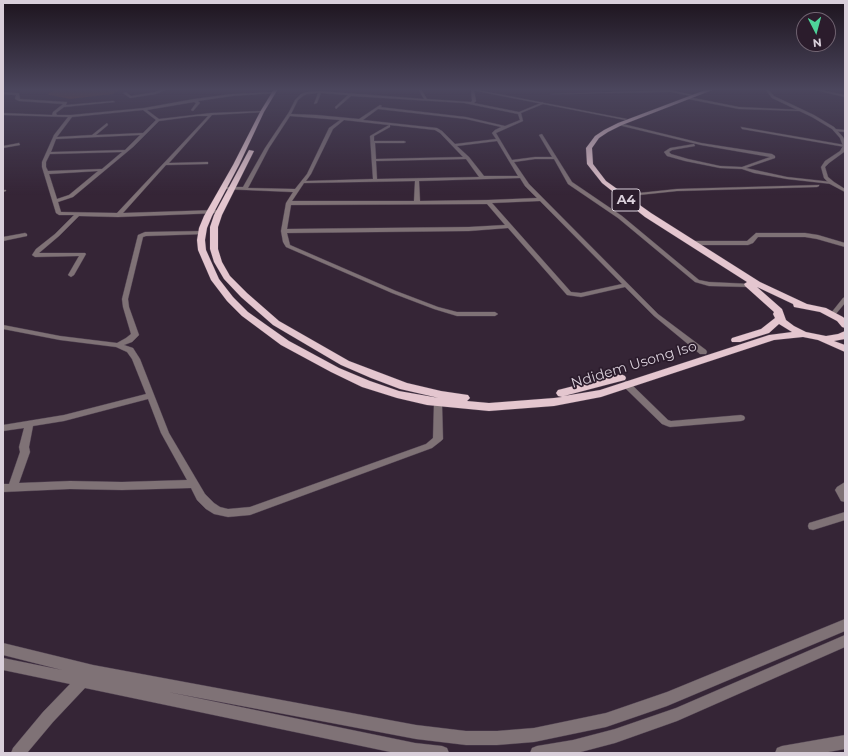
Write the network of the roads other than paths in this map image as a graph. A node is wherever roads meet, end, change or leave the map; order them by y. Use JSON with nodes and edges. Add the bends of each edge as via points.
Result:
{"nodes":[{"id":1,"x":65,"y":124,"type":"edge"},
{"id":2,"x":107,"y":124,"type":"dead end"},
{"id":3,"x":154,"y":124,"type":"edge"},
{"id":4,"x":202,"y":124,"type":"edge"},
{"id":5,"x":257,"y":124,"type":"edge"},
{"id":6,"x":261,"y":124,"type":"edge"},
{"id":7,"x":284,"y":124,"type":"edge"},
{"id":8,"x":335,"y":124,"type":"edge"},
{"id":9,"x":396,"y":124,"type":"edge"},
{"id":10,"x":494,"y":124,"type":"edge"},
{"id":11,"x":512,"y":124,"type":"edge"},
{"id":12,"x":614,"y":124,"type":"edge"},
{"id":13,"x":617,"y":124,"type":"edge"},
{"id":14,"x":633,"y":124,"type":"edge"},
{"id":15,"x":827,"y":124,"type":"edge"},
{"id":16,"x":389,"y":126,"type":"dead end"},
{"id":17,"x":506,"y":127,"type":"junction"},
{"id":18,"x":742,"y":128,"type":"dead end"},
{"id":19,"x":835,"y":130,"type":"junction"},
{"id":20,"x":845,"y":131,"type":"edge"},
{"id":21,"x":144,"y":134,"type":"junction"},
{"id":22,"x":94,"y":135,"type":"junction"},
{"id":23,"x":541,"y":135,"type":"dead end"},
{"id":24,"x":55,"y":138,"type":"junction"},
{"id":25,"x":498,"y":140,"type":"junction"},
{"id":26,"x":373,"y":142,"type":"junction"},
{"id":27,"x":404,"y":142,"type":"dead end"},
{"id":28,"x":19,"y":144,"type":"dead end"},
{"id":29,"x":454,"y":144,"type":"junction"},
{"id":30,"x":701,"y":144,"type":"junction"},
{"id":31,"x":845,"y":146,"type":"edge"},
{"id":32,"x":3,"y":147,"type":"edge"},
{"id":33,"x":126,"y":151,"type":"junction"},
{"id":34,"x":48,"y":153,"type":"junction"},
{"id":35,"x":467,"y":158,"type":"junction"},
{"id":36,"x":555,"y":158,"type":"junction"},
{"id":37,"x":374,"y":160,"type":"junction"},
{"id":38,"x":511,"y":162,"type":"junction"},
{"id":39,"x":206,"y":163,"type":"dead end"},
{"id":40,"x":165,"y":164,"type":"junction"},
{"id":41,"x":742,"y":168,"type":"junction"},
{"id":42,"x":102,"y":170,"type":"junction"},
{"id":43,"x":45,"y":173,"type":"junction"},
{"id":44,"x":522,"y":177,"type":"junction"},
{"id":45,"x":483,"y":178,"type":"junction"},
{"id":46,"x":417,"y":180,"type":"junction"},
{"id":47,"x":375,"y":181,"type":"junction"},
{"id":48,"x":304,"y":182,"type":"junction"},
{"id":49,"x":833,"y":185,"type":"junction"},
{"id":50,"x":228,"y":188,"type":"junction"},
{"id":51,"x":244,"y":189,"type":"junction"},
{"id":52,"x":296,"y":191,"type":"junction"},
{"id":53,"x":845,"y":191,"type":"edge"},
{"id":54,"x":620,"y":196,"type":"junction"},
{"id":55,"x":540,"y":199,"type":"junction"},
{"id":56,"x":54,"y":201,"type":"junction"},
{"id":57,"x":417,"y":202,"type":"junction"},
{"id":58,"x":488,"y":202,"type":"junction"},
{"id":59,"x":289,"y":203,"type":"junction"},
{"id":60,"x":215,"y":212,"type":"junction"},
{"id":61,"x":78,"y":214,"type":"junction"},
{"id":62,"x":118,"y":215,"type":"junction"},
{"id":63,"x":510,"y":226,"type":"junction"},
{"id":64,"x":214,"y":227,"type":"junction"},
{"id":65,"x":203,"y":230,"type":"junction"},
{"id":66,"x":284,"y":232,"type":"junction"},
{"id":67,"x":25,"y":235,"type":"dead end"},
{"id":68,"x":3,"y":239,"type":"edge"},
{"id":69,"x":693,"y":243,"type":"junction"},
{"id":70,"x":845,"y":245,"type":"edge"},
{"id":71,"x":71,"y":275,"type":"dead end"},
{"id":72,"x":749,"y":284,"type":"junction"},
{"id":73,"x":626,"y":285,"type":"junction"},
{"id":74,"x":225,"y":294,"type":"junction"},
{"id":75,"x":244,"y":295,"type":"junction"},
{"id":76,"x":845,"y":300,"type":"edge"},
{"id":77,"x":803,"y":305,"type":"junction"},
{"id":78,"x":495,"y":314,"type":"dead end"},
{"id":79,"x":779,"y":315,"type":"junction"},
{"id":80,"x":841,"y":319,"type":"edge"},
{"id":81,"x":3,"y":327,"type":"edge"},
{"id":82,"x":803,"y":334,"type":"junction"},
{"id":83,"x":845,"y":334,"type":"edge"},
{"id":84,"x":274,"y":336,"type":"junction"},
{"id":85,"x":817,"y":338,"type":"junction"},
{"id":86,"x":301,"y":339,"type":"junction"},
{"id":87,"x":118,"y":345,"type":"junction"},
{"id":88,"x":845,"y":349,"type":"edge"},
{"id":89,"x":703,"y":352,"type":"junction"},
{"id":90,"x":626,"y":384,"type":"junction"},
{"id":91,"x":401,"y":390,"type":"junction"},
{"id":92,"x":150,"y":396,"type":"junction"},
{"id":93,"x":440,"y":399,"type":"junction"},
{"id":94,"x":741,"y":418,"type":"dead end"},
{"id":95,"x":29,"y":424,"type":"junction"},
{"id":96,"x":3,"y":428,"type":"edge"},
{"id":97,"x":194,"y":484,"type":"junction"},
{"id":98,"x":845,"y":486,"type":"edge"},
{"id":99,"x":7,"y":488,"type":"edge"},
{"id":100,"x":845,"y":498,"type":"edge"},
{"id":101,"x":845,"y":516,"type":"edge"},
{"id":102,"x":813,"y":526,"type":"dead end"},
{"id":103,"x":845,"y":625,"type":"edge"},
{"id":104,"x":845,"y":641,"type":"edge"},
{"id":105,"x":3,"y":649,"type":"edge"},
{"id":106,"x":3,"y":664,"type":"edge"},
{"id":107,"x":93,"y":671,"type":"junction"},
{"id":108,"x":82,"y":680,"type":"junction"},
{"id":109,"x":845,"y":742,"type":"edge"},
{"id":110,"x":18,"y":753,"type":"edge"},
{"id":111,"x":442,"y":753,"type":"edge"},
{"id":112,"x":537,"y":753,"type":"edge"},
{"id":113,"x":782,"y":753,"type":"edge"}],
"edges":[{"from":1,"to":24,"type":"street"},
{"from":2,"to":22,"type":"street"},
{"from":3,"to":21,"type":"street"},
{"from":4,"to":40,"type":"street"},
{"from":5,"to":50,"type":"highway","name":"Ndidem Usong Iso"},
{"from":6,"to":50,"type":"highway","name":"Ndidem Usong Iso"},
{"from":7,"to":51,"type":"street"},
{"from":8,"to":48,"type":"street","via":[[331,128]]},
{"from":9,"to":29,"type":"street","via":[[436,129]]},
{"from":10,"to":17,"type":"street"},
{"from":11,"to":17,"type":"street"},
{"from":12,"to":72,"type":"highway","number":"A4","via":[[602,129],[587,142],[582,153],[584,166],[589,173],[614,197]]},
{"from":13,"to":54,"type":"highway","number":"A4","via":[[597,137],[588,154],[590,164],[600,178]]},
{"from":14,"to":30,"type":"street"},
{"from":15,"to":19,"type":"street"},
{"from":16,"to":26,"type":"street","via":[[374,134]]},
{"from":17,"to":25,"type":"street","via":[[494,132]]},
{"from":18,"to":31,"type":"street"},
{"from":19,"to":20,"type":"street"},
{"from":19,"to":31,"type":"street"},
{"from":21,"to":22,"type":"street"},
{"from":21,"to":33,"type":"street"},
{"from":22,"to":24,"type":"street"},
{"from":23,"to":36,"type":"street"},
{"from":24,"to":34,"type":"street"},
{"from":25,"to":29,"type":"street"},
{"from":25,"to":38,"type":"street"},
{"from":26,"to":27,"type":"street"},
{"from":26,"to":37,"type":"street"},
{"from":28,"to":32,"type":"street"},
{"from":29,"to":35,"type":"street"},
{"from":30,"to":41,"type":"street","via":[[774,156]]},
{"from":30,"to":41,"type":"street","via":[[687,145],[666,152],[675,157],[720,167]]},
{"from":31,"to":49,"type":"street","via":[[842,152],[823,167],[826,177]]},
{"from":33,"to":34,"type":"street"},
{"from":33,"to":42,"type":"street"},
{"from":34,"to":43,"type":"street","via":[[44,162]]},
{"from":35,"to":37,"type":"street"},
{"from":35,"to":45,"type":"street"},
{"from":36,"to":38,"type":"street","via":[[532,158]]},
{"from":36,"to":72,"type":"street","via":[[570,183],[620,217],[697,281],[709,284]]},
{"from":37,"to":47,"type":"street"},
{"from":38,"to":44,"type":"street"},
{"from":39,"to":40,"type":"street"},
{"from":40,"to":62,"type":"street"},
{"from":41,"to":49,"type":"street"},
{"from":42,"to":43,"type":"street"},
{"from":42,"to":56,"type":"street","via":[[71,196]]},
{"from":43,"to":56,"type":"street"},
{"from":44,"to":45,"type":"street"},
{"from":44,"to":55,"type":"street"},
{"from":45,"to":46,"type":"street"},
{"from":46,"to":47,"type":"street"},
{"from":46,"to":57,"type":"street"},
{"from":47,"to":48,"type":"street"},
{"from":48,"to":52,"type":"street"},
{"from":49,"to":53,"type":"street"},
{"from":49,"to":54,"type":"street","via":[[677,190]]},
{"from":50,"to":51,"type":"street"},
{"from":50,"to":60,"type":"highway","name":"Ndidem Usong Iso"},
{"from":51,"to":52,"type":"street"},
{"from":52,"to":59,"type":"street"},
{"from":54,"to":69,"type":"highway","number":"A4"},
{"from":55,"to":58,"type":"street"},
{"from":55,"to":73,"type":"street"},
{"from":56,"to":61,"type":"street","via":[[59,213]]},
{"from":57,"to":58,"type":"street"},
{"from":57,"to":59,"type":"street"},
{"from":58,"to":63,"type":"street"},
{"from":59,"to":66,"type":"street"},
{"from":60,"to":62,"type":"street"},
{"from":60,"to":64,"type":"highway","name":"Ndidem Usong Iso"},
{"from":60,"to":65,"type":"highway","name":"Ndidem Usong Iso"},
{"from":61,"to":62,"type":"street"},
{"from":61,"to":71,"type":"street","via":[[35,255],[83,254]]},
{"from":63,"to":66,"type":"street"},
{"from":63,"to":73,"type":"street","via":[[569,294],[581,295]]},
{"from":64,"to":65,"type":"highway"},
{"from":64,"to":75,"type":"highway","name":"Ndidem Usong Iso","via":[[213,244],[218,262],[227,277]]},
{"from":65,"to":74,"type":"highway","name":"Ndidem Usong Iso","via":[[202,250],[214,280]]},
{"from":65,"to":87,"type":"street","via":[[140,236],[125,298],[135,334]]},
{"from":66,"to":78,"type":"street","via":[[288,246],[394,292],[457,314]]},
{"from":67,"to":68,"type":"street"},
{"from":69,"to":70,"type":"street","via":[[748,243],[756,235],[805,235]]},
{"from":69,"to":77,"type":"highway","number":"A4","via":[[757,284]]},
{"from":72,"to":79,"type":"highway","number":"A4"},
{"from":73,"to":89,"type":"street","via":[[656,315]]},
{"from":74,"to":75,"type":"highway"},
{"from":74,"to":84,"type":"highway","name":"Ndidem Usong Iso","via":[[245,314]]},
{"from":75,"to":86,"type":"highway","name":"Ndidem Usong Iso","via":[[276,323]]},
{"from":76,"to":80,"type":"street"},
{"from":77,"to":79,"type":"highway","number":"A4","via":[[784,307]]},
{"from":77,"to":80,"type":"highway","number":"A4","via":[[824,310]]},
{"from":79,"to":82,"type":"highway","number":"A4","via":[[791,328]]},
{"from":79,"to":89,"type":"highway","name":"Ndidem Usong Iso","via":[[764,331]]},
{"from":81,"to":87,"type":"street","via":[[60,338]]},
{"from":82,"to":85,"type":"highway","number":"A4"},
{"from":82,"to":90,"type":"highway","name":"Ndidem Usong Iso","via":[[773,336]]},
{"from":83,"to":85,"type":"highway","number":"A4","via":[[834,338]]},
{"from":84,"to":86,"type":"highway"},
{"from":84,"to":91,"type":"highway","name":"Ndidem Usong Iso","via":[[366,384]]},
{"from":85,"to":88,"type":"highway","number":"A4"},
{"from":86,"to":91,"type":"highway","name":"Ndidem Usong Iso"},
{"from":87,"to":92,"type":"street","via":[[130,350],[136,359]]},
{"from":89,"to":93,"type":"highway","name":"Ndidem Usong Iso","via":[[601,384],[554,395],[491,400]]},
{"from":90,"to":93,"type":"highway","name":"Ndidem Usong Iso","via":[[581,397],[522,405],[489,407]]},
{"from":90,"to":94,"type":"street","via":[[670,424]]},
{"from":91,"to":93,"type":"highway","name":"Ndidem Usong Iso"},
{"from":92,"to":95,"type":"street","via":[[64,418]]},
{"from":92,"to":97,"type":"street","via":[[165,433]]},
{"from":93,"to":97,"type":"street","via":[[438,439],[429,446],[250,511],[218,511],[201,497]]},
{"from":95,"to":96,"type":"street"},
{"from":95,"to":99,"type":"street","via":[[25,452]]},
{"from":97,"to":99,"type":"street"},
{"from":98,"to":100,"type":"street","via":[[840,490]]},
{"from":101,"to":102,"type":"street"},
{"from":103,"to":107,"type":"street","via":[[667,699],[606,720],[534,735],[497,738],[466,738],[416,732]]},
{"from":104,"to":112,"type":"street","via":[[677,714],[615,736]]},
{"from":105,"to":107,"type":"street"},
{"from":106,"to":108,"type":"street"},
{"from":107,"to":108,"type":"street"},
{"from":108,"to":110,"type":"street"},
{"from":108,"to":111,"type":"street","via":[[415,750]]},
{"from":109,"to":113,"type":"street"}]}
